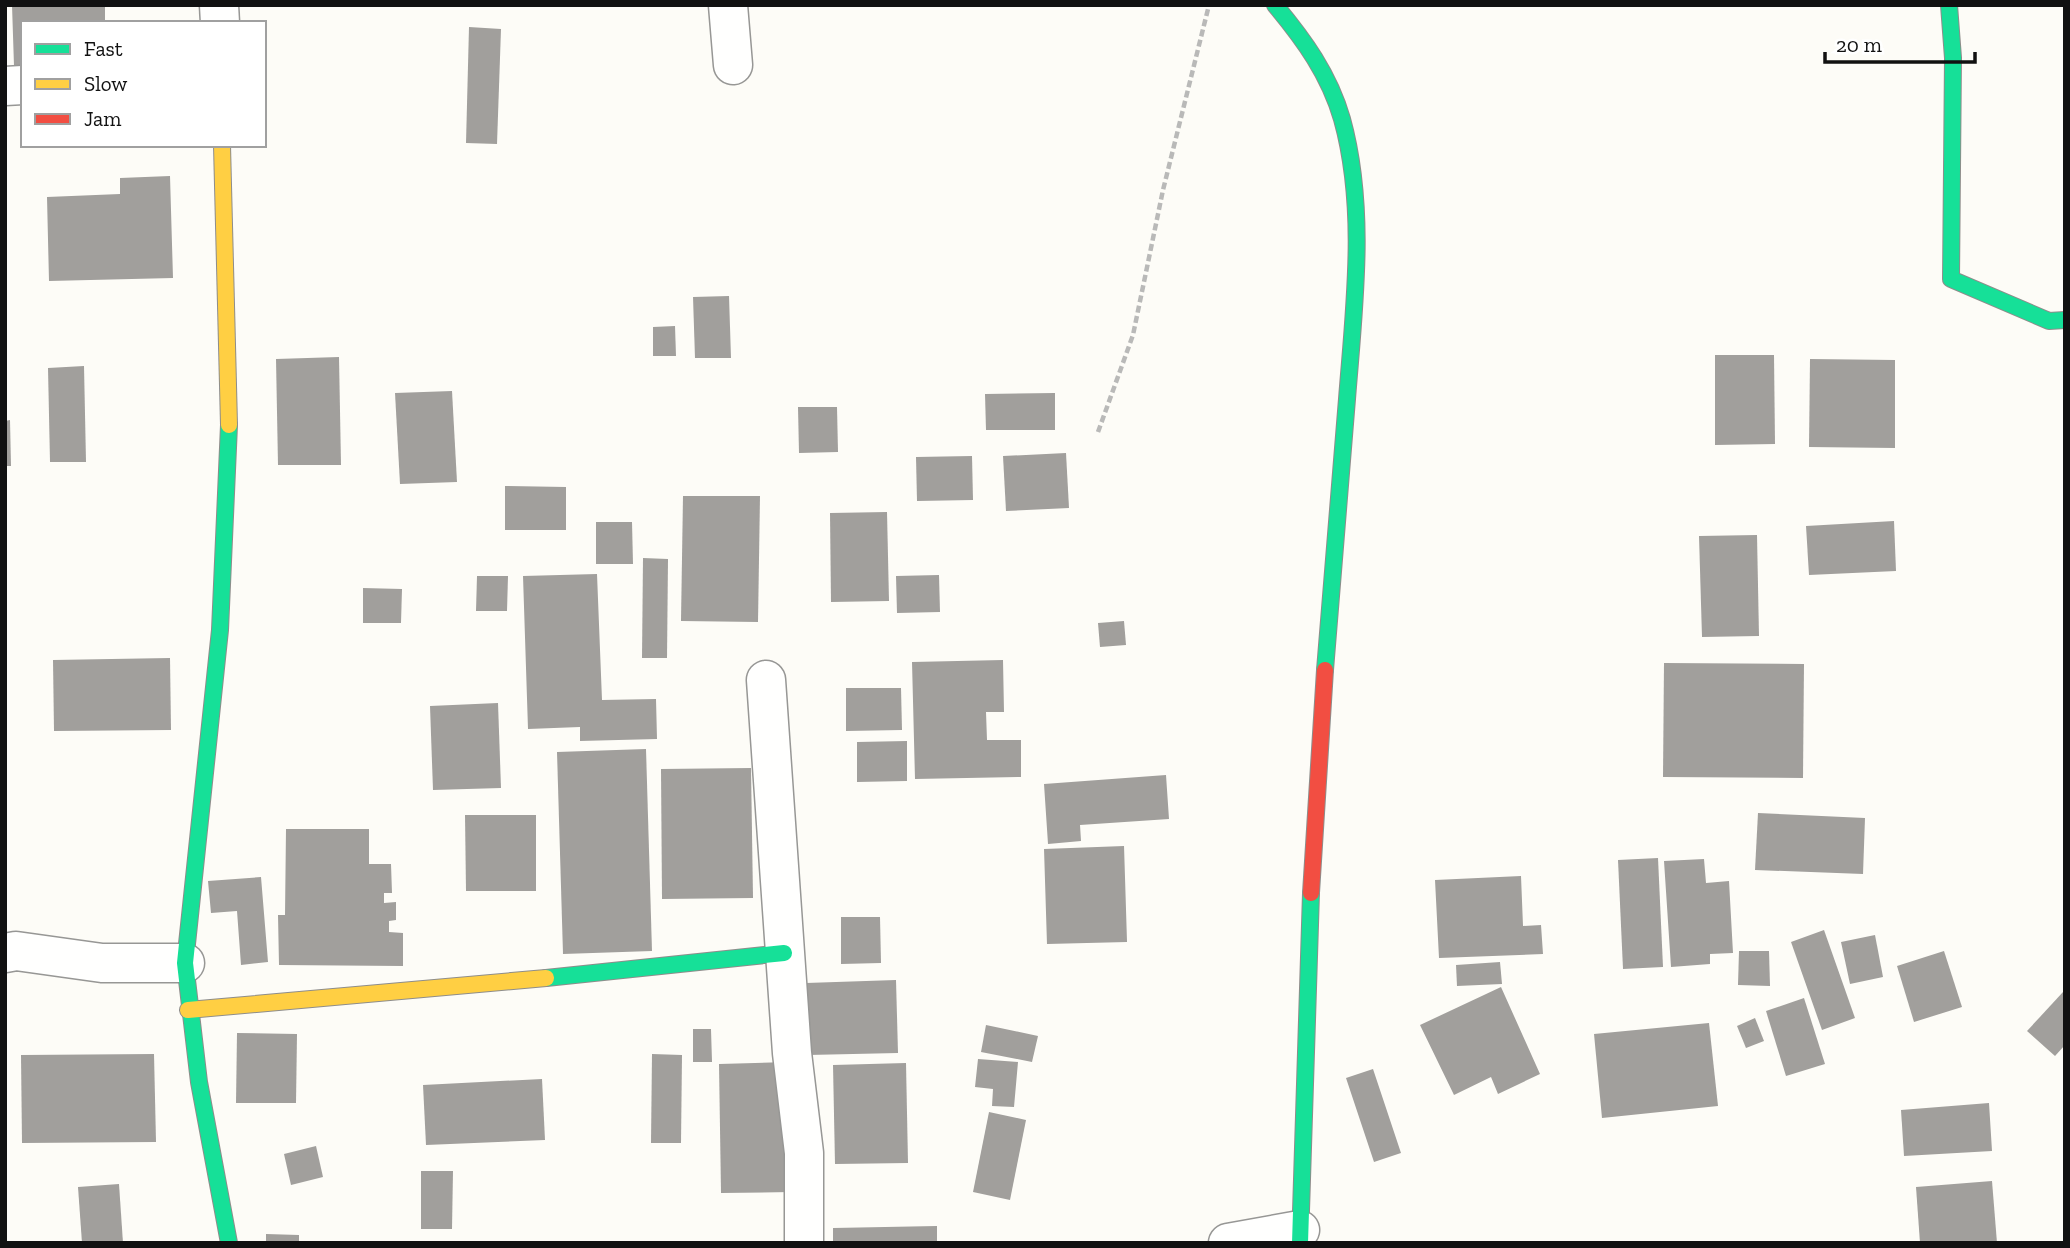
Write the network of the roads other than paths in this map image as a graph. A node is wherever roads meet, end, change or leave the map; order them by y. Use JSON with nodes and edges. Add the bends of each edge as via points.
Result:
{"nodes":[{"id":1,"x":728,"y":5,"type":"edge"},
{"id":2,"x":1275,"y":5,"type":"edge"},
{"id":3,"x":1949,"y":5,"type":"edge"},
{"id":4,"x":733,"y":65,"type":"dead end"},
{"id":5,"x":222,"y":147,"type":"edge"},
{"id":6,"x":2065,"y":320,"type":"edge"},
{"id":7,"x":766,"y":680,"type":"dead end"},
{"id":8,"x":5,"y":953,"type":"edge"},
{"id":9,"x":784,"y":953,"type":"junction"},
{"id":10,"x":184,"y":963,"type":"junction"},
{"id":11,"x":188,"y":1010,"type":"junction"},
{"id":12,"x":1300,"y":1236,"type":"edge"},
{"id":13,"x":229,"y":1243,"type":"edge"},
{"id":14,"x":804,"y":1243,"type":"edge"},
{"id":15,"x":1228,"y":1243,"type":"edge"}],
"edges":[{"from":1,"to":4,"type":"street"},
{"from":2,"to":12,"type":"street","via":[[1326,75],[1342,119],[1352,169],[1356,234],[1309,932]]},
{"from":3,"to":6,"type":"street","via":[[1953,58],[1951,279],[2049,321]]},
{"from":5,"to":10,"type":"street","via":[[229,445],[220,630]]},
{"from":7,"to":9,"type":"street"},
{"from":8,"to":10,"type":"street","via":[[102,963]]},
{"from":9,"to":11,"type":"street"},
{"from":9,"to":14,"type":"street","via":[[804,1153]]},
{"from":10,"to":11,"type":"street"},
{"from":11,"to":13,"type":"street"},
{"from":12,"to":15,"type":"street"}]}
